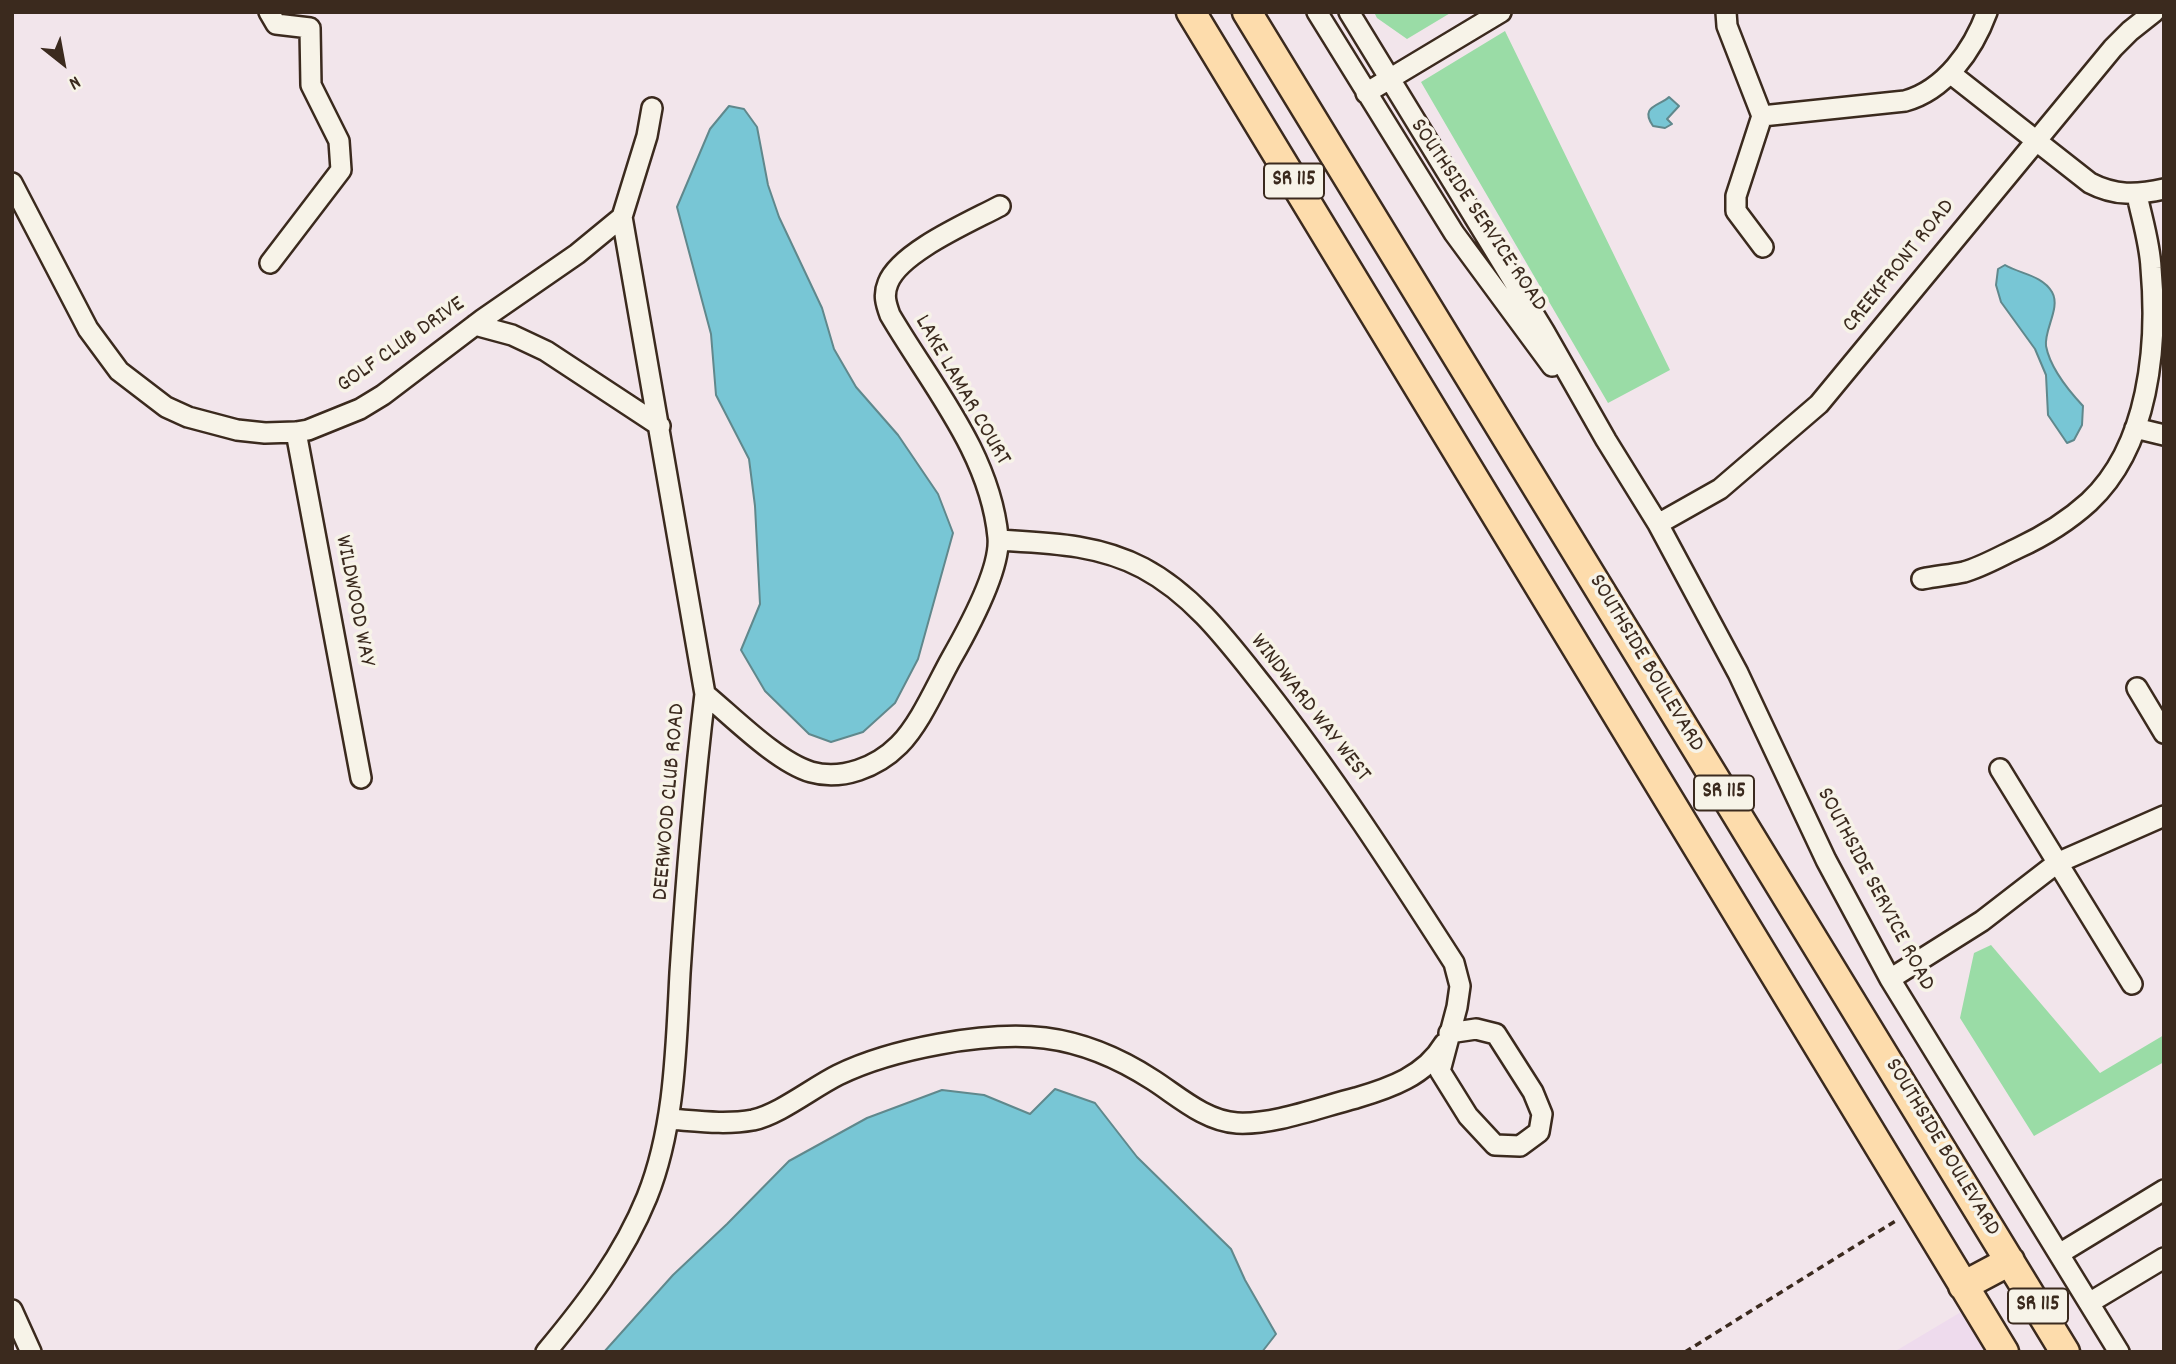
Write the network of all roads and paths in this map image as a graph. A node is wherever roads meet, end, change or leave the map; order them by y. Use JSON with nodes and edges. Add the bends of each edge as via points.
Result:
{"nodes":[{"id":1,"x":269,"y":12,"type":"edge"},
{"id":2,"x":1191,"y":12,"type":"edge"},
{"id":3,"x":1247,"y":12,"type":"edge"},
{"id":4,"x":1317,"y":12,"type":"edge"},
{"id":5,"x":1349,"y":12,"type":"edge"},
{"id":6,"x":1501,"y":12,"type":"edge"},
{"id":7,"x":1726,"y":12,"type":"edge"},
{"id":8,"x":1987,"y":12,"type":"edge"},
{"id":9,"x":2154,"y":12,"type":"edge"},
{"id":10,"x":1950,"y":73,"type":"junction"},
{"id":11,"x":1390,"y":79,"type":"junction"},
{"id":12,"x":1366,"y":93,"type":"junction"},
{"id":13,"x":652,"y":108,"type":"dead end"},
{"id":14,"x":1762,"y":116,"type":"junction"},
{"id":15,"x":2036,"y":140,"type":"junction"},
{"id":16,"x":12,"y":183,"type":"edge"},
{"id":17,"x":2164,"y":189,"type":"edge"},
{"id":18,"x":2137,"y":195,"type":"junction"},
{"id":19,"x":1000,"y":206,"type":"dead end"},
{"id":20,"x":622,"y":217,"type":"junction"},
{"id":21,"x":1763,"y":247,"type":"dead end"},
{"id":22,"x":270,"y":263,"type":"dead end"},
{"id":23,"x":475,"y":325,"type":"junction"},
{"id":24,"x":660,"y":426,"type":"junction"},
{"id":25,"x":2135,"y":428,"type":"junction"},
{"id":26,"x":296,"y":432,"type":"junction"},
{"id":27,"x":2164,"y":435,"type":"edge"},
{"id":28,"x":1606,"y":440,"type":"junction"},
{"id":29,"x":1658,"y":524,"type":"junction"},
{"id":30,"x":999,"y":540,"type":"junction"},
{"id":31,"x":1922,"y":579,"type":"dead end"},
{"id":32,"x":2137,"y":688,"type":"dead end"},
{"id":33,"x":705,"y":694,"type":"junction"},
{"id":34,"x":2164,"y":733,"type":"edge"},
{"id":35,"x":2000,"y":769,"type":"dead end"},
{"id":36,"x":361,"y":778,"type":"dead end"},
{"id":37,"x":2164,"y":816,"type":"edge"},
{"id":38,"x":2057,"y":863,"type":"junction"},
{"id":39,"x":1890,"y":979,"type":"junction"},
{"id":40,"x":2132,"y":984,"type":"dead end"},
{"id":41,"x":1449,"y":1033,"type":"junction"},
{"id":42,"x":668,"y":1119,"type":"junction"},
{"id":43,"x":2164,"y":1190,"type":"edge"},
{"id":44,"x":1917,"y":1208,"type":"junction"},
{"id":45,"x":2059,"y":1254,"type":"junction"},
{"id":46,"x":2164,"y":1258,"type":"edge"},
{"id":47,"x":2010,"y":1261,"type":"junction"},
{"id":48,"x":1963,"y":1286,"type":"junction"},
{"id":49,"x":2089,"y":1303,"type":"junction"},
{"id":50,"x":12,"y":1310,"type":"edge"},
{"id":51,"x":31,"y":1352,"type":"edge"},
{"id":52,"x":546,"y":1352,"type":"edge"},
{"id":53,"x":1685,"y":1352,"type":"edge"},
{"id":54,"x":2004,"y":1352,"type":"edge"},
{"id":55,"x":2065,"y":1352,"type":"edge"},
{"id":56,"x":2119,"y":1352,"type":"edge"}],
"edges":[{"from":1,"to":22,"type":"street","via":[[276,24],[310,28],[311,85],[339,141],[341,170]]},
{"from":2,"to":44,"type":"highway","number":"SR 115"},
{"from":3,"to":47,"type":"highway","name":"SOUTHSIDE BOULEVARD","number":"SR 115"},
{"from":4,"to":12,"type":"street","name":"SOUTHSIDE SERVICE ROAD"},
{"from":5,"to":11,"type":"street","name":"SOUTHSIDE SERVICE ROAD"},
{"from":6,"to":11,"type":"street"},
{"from":7,"to":14,"type":"street","via":[[1727,26]]},
{"from":8,"to":10,"type":"street","via":[[1968,51]]},
{"from":9,"to":15,"type":"street","name":"CREEKFRONT ROAD","via":[[2113,48]]},
{"from":10,"to":14,"type":"street","via":[[1932,89],[1905,101]]},
{"from":10,"to":15,"type":"street"},
{"from":11,"to":12,"type":"street"},
{"from":11,"to":28,"type":"street","name":"SOUTHSIDE SERVICE ROAD"},
{"from":12,"to":28,"type":"street","name":"SOUTHSIDE SERVICE ROAD","via":[[1454,233]]},
{"from":13,"to":20,"type":"street","name":"DEERWOOD CLUB ROAD"},
{"from":14,"to":21,"type":"street","via":[[1736,197],[1736,211]]},
{"from":15,"to":18,"type":"street","via":[[2104,191]]},
{"from":15,"to":29,"type":"street","name":"CREEKFRONT ROAD","via":[[1819,404],[1720,489]]},
{"from":16,"to":26,"type":"street","name":"GOLF CLUB DRIVE","via":[[88,329],[119,371],[166,407],[188,417],[237,430]]},
{"from":17,"to":18,"type":"street"},
{"from":18,"to":25,"type":"street","via":[[2151,266],[2153,311],[2148,368]]},
{"from":19,"to":30,"type":"street","name":"LAKE LAMAR COURT","via":[[928,244],[888,282],[884,297],[890,315],[981,466]]},
{"from":20,"to":23,"type":"street","name":"GOLF CLUB DRIVE"},
{"from":20,"to":24,"type":"street","name":"DEERWOOD CLUB ROAD"},
{"from":23,"to":24,"type":"street","via":[[546,351]]},
{"from":23,"to":26,"type":"street","name":"GOLF CLUB DRIVE","via":[[360,409]]},
{"from":24,"to":33,"type":"street","name":"DEERWOOD CLUB ROAD"},
{"from":25,"to":27,"type":"street"},
{"from":25,"to":31,"type":"street","via":[[2105,484],[2065,522],[1967,571]]},
{"from":26,"to":36,"type":"street","name":"WILDWOOD WAY"},
{"from":28,"to":29,"type":"street","name":"SOUTHSIDE SERVICE ROAD"},
{"from":29,"to":39,"type":"street","name":"SOUTHSIDE SERVICE ROAD","via":[[1738,673],[1826,860]]},
{"from":30,"to":33,"type":"street","name":"LAKE LAMAR COURT","via":[[989,583],[966,633],[900,744],[873,764],[851,772],[811,772],[771,749]]},
{"from":30,"to":41,"type":"street","name":"WINDWARD WAY WEST","via":[[1095,549],[1142,568],[1195,606],[1311,747],[1454,963],[1460,986]]},
{"from":32,"to":34,"type":"street"},
{"from":33,"to":42,"type":"street","name":"DEERWOOD CLUB ROAD"},
{"from":35,"to":38,"type":"street"},
{"from":37,"to":38,"type":"street"},
{"from":38,"to":39,"type":"street","via":[[1982,921]]},
{"from":38,"to":40,"type":"street"},
{"from":39,"to":45,"type":"street","name":"SOUTHSIDE SERVICE ROAD"},
{"from":41,"to":41,"type":"street","via":[[1476,1029],[1496,1034],[1533,1093],[1542,1114],[1539,1132],[1520,1146],[1495,1146],[1468,1116],[1440,1071]]},
{"from":41,"to":42,"type":"street","via":[[1430,1062],[1412,1077],[1375,1092],[1255,1123],[1233,1123],[1198,1111],[1141,1073],[1091,1048],[1043,1038],[1002,1037],[881,1058],[756,1119],[729,1124]]},
{"from":42,"to":52,"type":"street","name":"DEERWOOD CLUB ROAD","via":[[635,1224],[595,1291]]},
{"from":43,"to":45,"type":"street"},
{"from":44,"to":48,"type":"highway","number":"SR 115"},
{"from":44,"to":53,"type":"path"},
{"from":45,"to":49,"type":"street","name":"SOUTHSIDE SERVICE ROAD"},
{"from":46,"to":49,"type":"street"},
{"from":47,"to":48,"type":"highway"},
{"from":47,"to":55,"type":"highway","name":"SOUTHSIDE BOULEVARD","number":"SR 115"},
{"from":48,"to":54,"type":"highway","number":"SR 115"},
{"from":49,"to":56,"type":"street","name":"SOUTHSIDE SERVICE ROAD"},
{"from":50,"to":51,"type":"street"}]}
